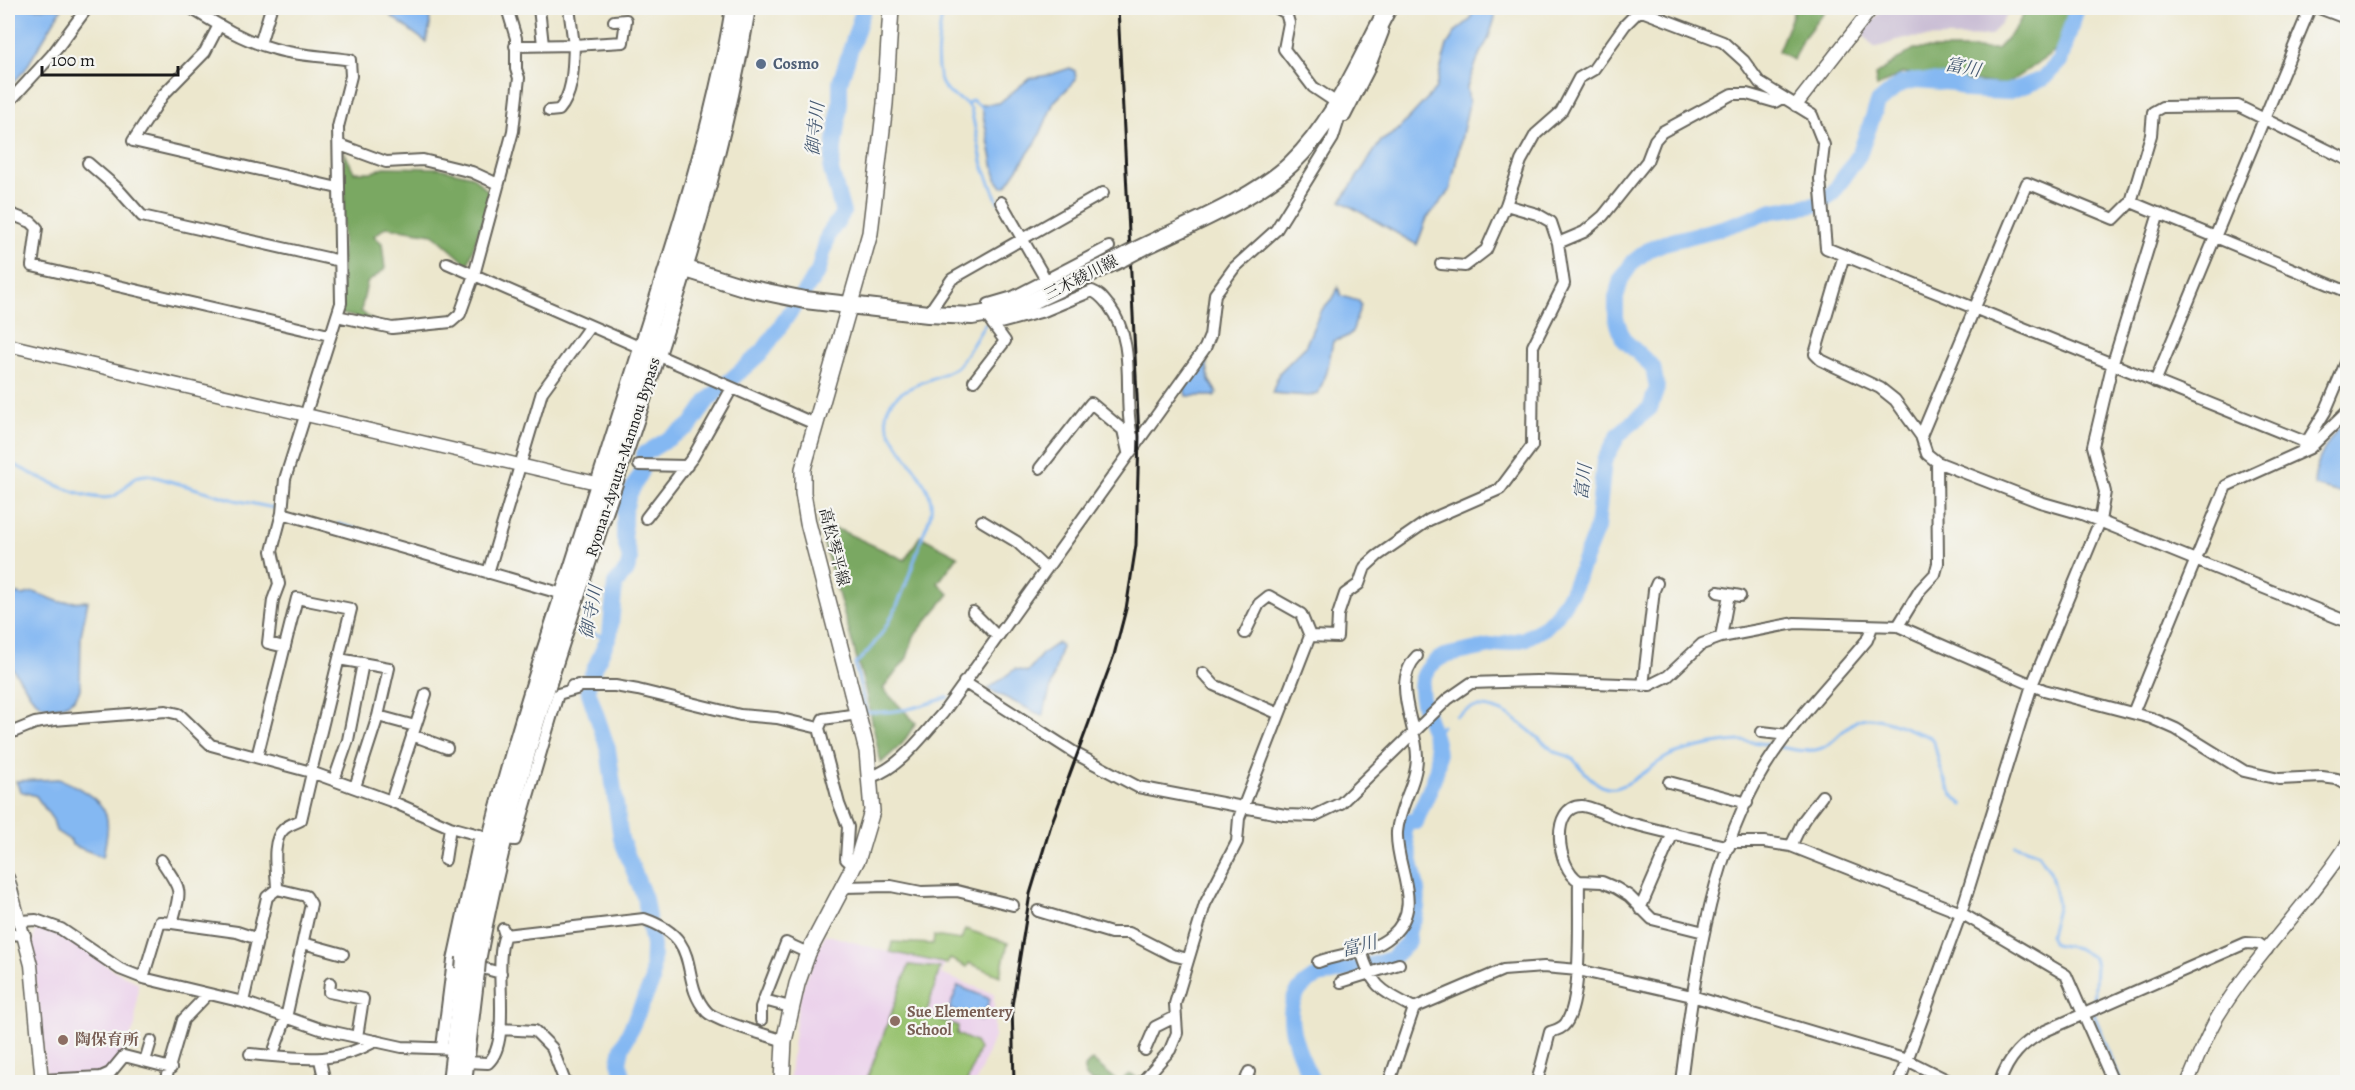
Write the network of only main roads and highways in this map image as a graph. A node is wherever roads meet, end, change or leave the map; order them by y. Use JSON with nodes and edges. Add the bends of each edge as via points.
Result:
{"nodes":[{"id":1,"x":734,"y":8,"type":"edge"},
{"id":2,"x":747,"y":8,"type":"edge"},
{"id":3,"x":891,"y":8,"type":"edge"},
{"id":4,"x":1390,"y":8,"type":"edge"},
{"id":5,"x":676,"y":266,"type":"junction"},
{"id":6,"x":849,"y":305,"type":"junction"},
{"id":7,"x":606,"y":486,"type":"junction"},
{"id":8,"x":491,"y":837,"type":"junction"},
{"id":9,"x":457,"y":1052,"type":"junction"},
{"id":10,"x":451,"y":1083,"type":"edge"},
{"id":11,"x":463,"y":1083,"type":"edge"},
{"id":12,"x":782,"y":1083,"type":"edge"}],
"edges":[{"from":1,"to":5,"type":"main road","name":"Ryonan-Ayauta-Mannou Bypass"},
{"from":2,"to":5,"type":"main road","name":"Ryonan-Ayauta-Mannou Bypass","via":[[727,108]]},
{"from":3,"to":6,"type":"main road","name":"高松琴平線","via":[[870,233]]},
{"from":4,"to":6,"type":"main road","name":"三木綾川線","bridge":true,"via":[[1337,103],[1328,132],[1269,182],[1139,249],[1115,252],[1040,299],[990,318]]},
{"from":5,"to":6,"type":"main road","name":"三木綾川線","via":[[747,288]]},
{"from":5,"to":7,"type":"main road","name":"Ryonan-Ayauta-Mannou Bypass"},
{"from":6,"to":12,"type":"main road","name":"高松琴平線","via":[[803,470],[803,493],[871,777],[870,826],[854,866],[808,953],[790,1007]]},
{"from":7,"to":8,"type":"main road","name":"Ryonan-Ayauta-Mannou Bypass","via":[[547,687]]},
{"from":7,"to":8,"type":"main road","name":"Ryonan-Ayauta-Mannou Bypass","via":[[563,594]]},
{"from":8,"to":9,"type":"main road","name":"Ryonan-Ayauta-Mannou Bypass","via":[[467,964]]},
{"from":9,"to":10,"type":"main road","name":"Ryonan-Ayauta-Mannou Bypass"},
{"from":9,"to":11,"type":"main road","name":"Ryonan-Ayauta-Mannou Bypass"}]}
